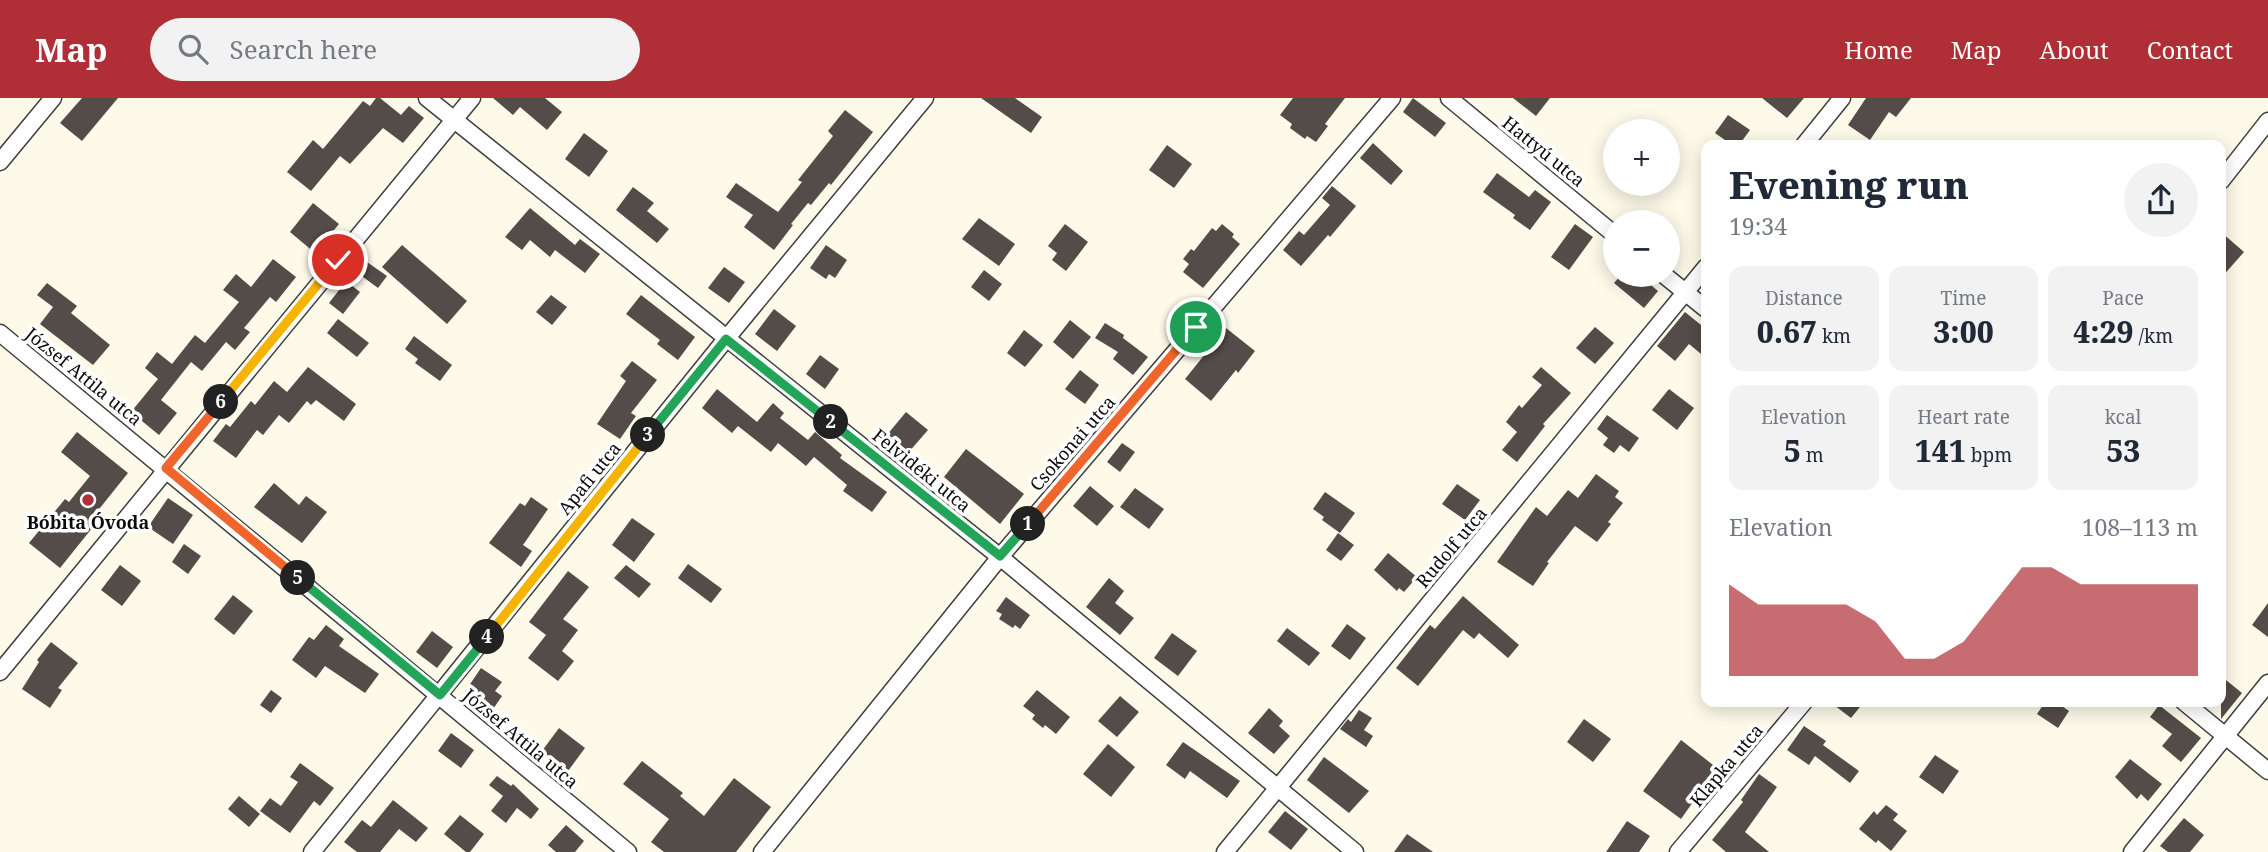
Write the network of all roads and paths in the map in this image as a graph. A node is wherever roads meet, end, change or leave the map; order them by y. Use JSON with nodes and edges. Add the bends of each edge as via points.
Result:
{"nodes":[{"id":1,"x":53,"y":98,"type":"edge"},
{"id":2,"x":427,"y":98,"type":"edge"},
{"id":3,"x":471,"y":98,"type":"edge"},
{"id":4,"x":925,"y":98,"type":"edge"},
{"id":5,"x":1392,"y":98,"type":"edge"},
{"id":6,"x":1449,"y":98,"type":"edge"},
{"id":7,"x":1842,"y":98,"type":"edge"},
{"id":8,"x":454,"y":121,"type":"junction"},
{"id":9,"x":2268,"y":121,"type":"edge"},
{"id":10,"x":1808,"y":140,"type":"edge"},
{"id":11,"x":0,"y":162,"type":"edge"},
{"id":12,"x":2226,"y":175,"type":"edge"},
{"id":13,"x":1603,"y":224,"type":"edge"},
{"id":14,"x":1701,"y":274,"type":"edge"},
{"id":15,"x":1679,"y":287,"type":"edge"},
{"id":16,"x":1686,"y":293,"type":"junction"},
{"id":17,"x":1701,"y":305,"type":"edge"},
{"id":18,"x":0,"y":333,"type":"edge"},
{"id":19,"x":726,"y":339,"type":"junction"},
{"id":20,"x":166,"y":468,"type":"junction"},
{"id":21,"x":1000,"y":556,"type":"junction"},
{"id":22,"x":0,"y":673,"type":"edge"},
{"id":23,"x":2268,"y":683,"type":"edge"},
{"id":24,"x":440,"y":695,"type":"junction"},
{"id":25,"x":1800,"y":707,"type":"edge"},
{"id":26,"x":2190,"y":707,"type":"edge"},
{"id":27,"x":2224,"y":735,"type":"junction"},
{"id":28,"x":2268,"y":771,"type":"edge"},
{"id":29,"x":1277,"y":789,"type":"junction"},
{"id":30,"x":312,"y":852,"type":"edge"},
{"id":31,"x":628,"y":852,"type":"edge"},
{"id":32,"x":762,"y":852,"type":"edge"},
{"id":33,"x":1225,"y":852,"type":"edge"},
{"id":34,"x":1355,"y":852,"type":"edge"},
{"id":35,"x":1678,"y":852,"type":"edge"},
{"id":36,"x":2132,"y":852,"type":"edge"}],
"edges":[{"from":1,"to":11,"type":"street"},
{"from":2,"to":8,"type":"street","name":"Felvidéki utca"},
{"from":3,"to":8,"type":"street"},
{"from":4,"to":19,"type":"street","name":"Apafi utca"},
{"from":5,"to":21,"type":"street","name":"Csokonai utca"},
{"from":6,"to":13,"type":"street","name":"Hattyú utca"},
{"from":7,"to":10,"type":"street"},
{"from":8,"to":19,"type":"street","name":"Felvidéki utca"},
{"from":8,"to":20,"type":"street"},
{"from":9,"to":12,"type":"street"},
{"from":14,"to":16,"type":"street","name":"Rudolf utca"},
{"from":15,"to":16,"type":"street"},
{"from":16,"to":17,"type":"street"},
{"from":16,"to":29,"type":"street","name":"Rudolf utca"},
{"from":18,"to":20,"type":"street","name":"József Attila utca"},
{"from":19,"to":21,"type":"street","name":"Felvidéki utca"},
{"from":19,"to":24,"type":"street","name":"Apafi utca"},
{"from":20,"to":22,"type":"street"},
{"from":20,"to":24,"type":"street","name":"József Attila utca"},
{"from":21,"to":29,"type":"street","name":"Felvidéki utca"},
{"from":21,"to":32,"type":"street","name":"Csokonai utca"},
{"from":23,"to":27,"type":"street"},
{"from":24,"to":30,"type":"street","name":"Apafi utca"},
{"from":24,"to":31,"type":"street","name":"József Attila utca"},
{"from":25,"to":35,"type":"street","name":"Klapka utca"},
{"from":26,"to":27,"type":"street"},
{"from":27,"to":28,"type":"street"},
{"from":27,"to":36,"type":"street"},
{"from":29,"to":33,"type":"street","name":"Rudolf utca"},
{"from":29,"to":34,"type":"street","name":"Felvidéki utca"}]}
